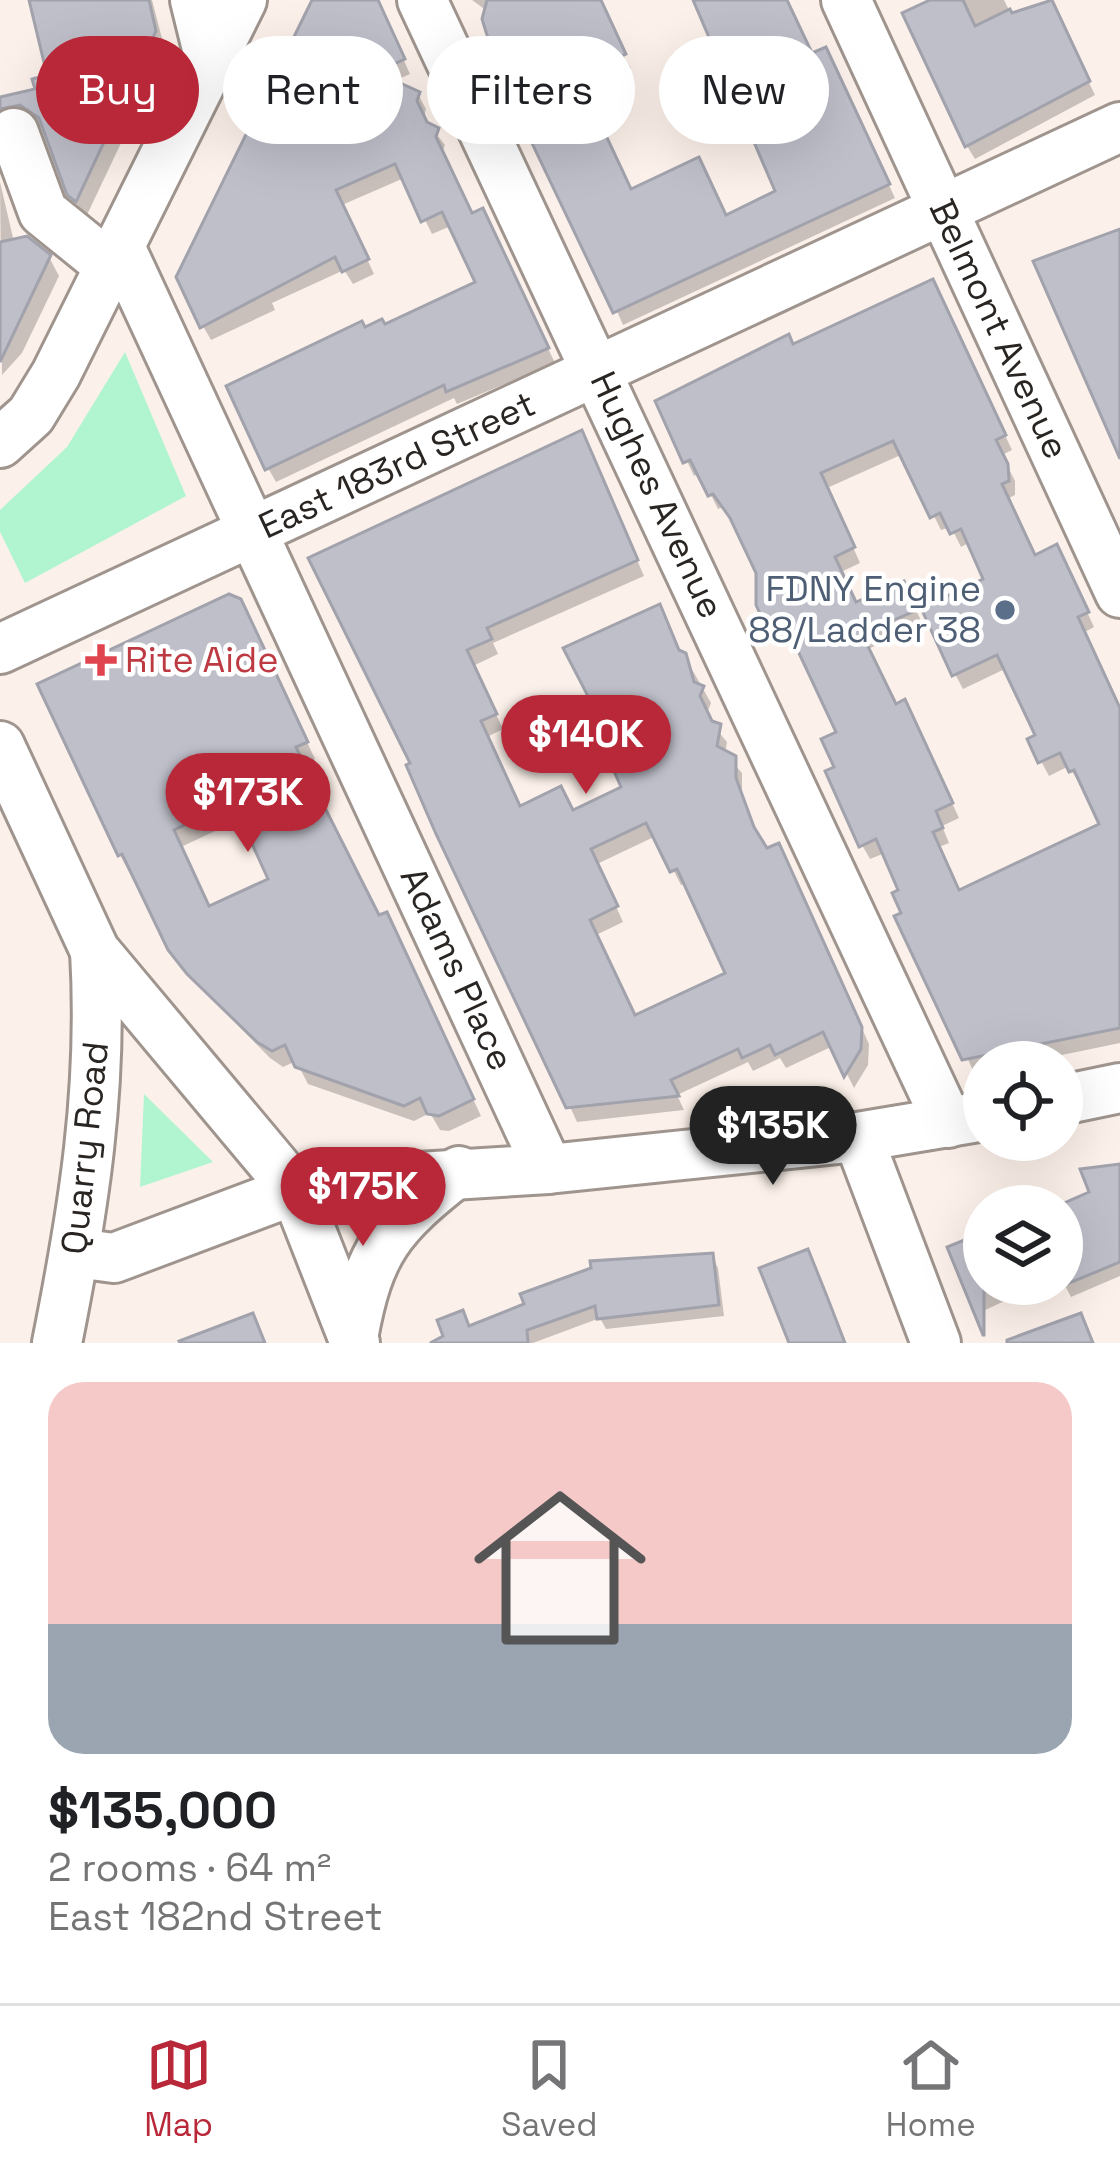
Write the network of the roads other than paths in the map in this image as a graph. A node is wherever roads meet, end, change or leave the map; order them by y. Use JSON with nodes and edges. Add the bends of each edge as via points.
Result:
{"nodes":[{"id":1,"x":195,"y":0,"type":"edge"},
{"id":2,"x":242,"y":0,"type":"edge"},
{"id":3,"x":422,"y":0,"type":"edge"},
{"id":4,"x":846,"y":0,"type":"edge"},
{"id":5,"x":211,"y":65,"type":"junction"},
{"id":6,"x":1120,"y":127,"type":"edge"},
{"id":7,"x":14,"y":133,"type":"dead end"},
{"id":8,"x":944,"y":209,"type":"junction"},
{"id":9,"x":116,"y":258,"type":"junction"},
{"id":10,"x":599,"y":370,"type":"junction"},
{"id":11,"x":0,"y":443,"type":"edge"},
{"id":12,"x":255,"y":530,"type":"junction"},
{"id":13,"x":1120,"y":593,"type":"edge"},
{"id":14,"x":0,"y":649,"type":"edge"},
{"id":15,"x":0,"y":746,"type":"edge"},
{"id":16,"x":95,"y":951,"type":"junction"},
{"id":17,"x":1120,"y":1088,"type":"edge"},
{"id":18,"x":1083,"y":1096,"type":"edge"},
{"id":19,"x":963,"y":1114,"type":"edge"},
{"id":20,"x":963,"y":1120,"type":"edge"},
{"id":21,"x":858,"y":1137,"type":"junction"},
{"id":22,"x":548,"y":1168,"type":"junction"},
{"id":23,"x":459,"y":1171,"type":"junction"},
{"id":24,"x":295,"y":1190,"type":"junction"},
{"id":25,"x":76,"y":1253,"type":"junction"},
{"id":26,"x":354,"y":1341,"type":"edge"},
{"id":27,"x":57,"y":1343,"type":"edge"},
{"id":28,"x":936,"y":1343,"type":"edge"}],
"edges":[{"from":1,"to":5,"type":"street"},
{"from":2,"to":5,"type":"street"},
{"from":3,"to":10,"type":"street","name":"Hughes Avenue"},
{"from":4,"to":8,"type":"street","name":"Belmont Avenue"},
{"from":5,"to":9,"type":"street"},
{"from":6,"to":8,"type":"street","name":"East 183rd Street"},
{"from":7,"to":9,"type":"street","via":[[43,212]]},
{"from":8,"to":10,"type":"street","name":"East 183rd Street"},
{"from":8,"to":13,"type":"street","name":"Belmont Avenue"},
{"from":9,"to":11,"type":"street","via":[[31,415]]},
{"from":9,"to":12,"type":"street","name":"Adams Place"},
{"from":10,"to":12,"type":"street","name":"East 183rd Street"},
{"from":10,"to":19,"type":"street","name":"Hughes Avenue"},
{"from":12,"to":14,"type":"street","name":"East 183rd Street"},
{"from":12,"to":22,"type":"street","name":"Adams Place"},
{"from":15,"to":16,"type":"street"},
{"from":16,"to":24,"type":"street"},
{"from":16,"to":25,"type":"street","name":"Quarry Road","via":[[100,1047]]},
{"from":17,"to":18,"type":"street"},
{"from":20,"to":21,"type":"street"},
{"from":21,"to":22,"type":"street"},
{"from":21,"to":28,"type":"street"},
{"from":22,"to":23,"type":"street"},
{"from":23,"to":24,"type":"street"},
{"from":23,"to":26,"type":"street","via":[[399,1221],[378,1251],[363,1281]]},
{"from":24,"to":25,"type":"street","via":[[114,1258]]},
{"from":24,"to":26,"type":"street"},
{"from":25,"to":27,"type":"street","name":"Quarry Road"}]}
